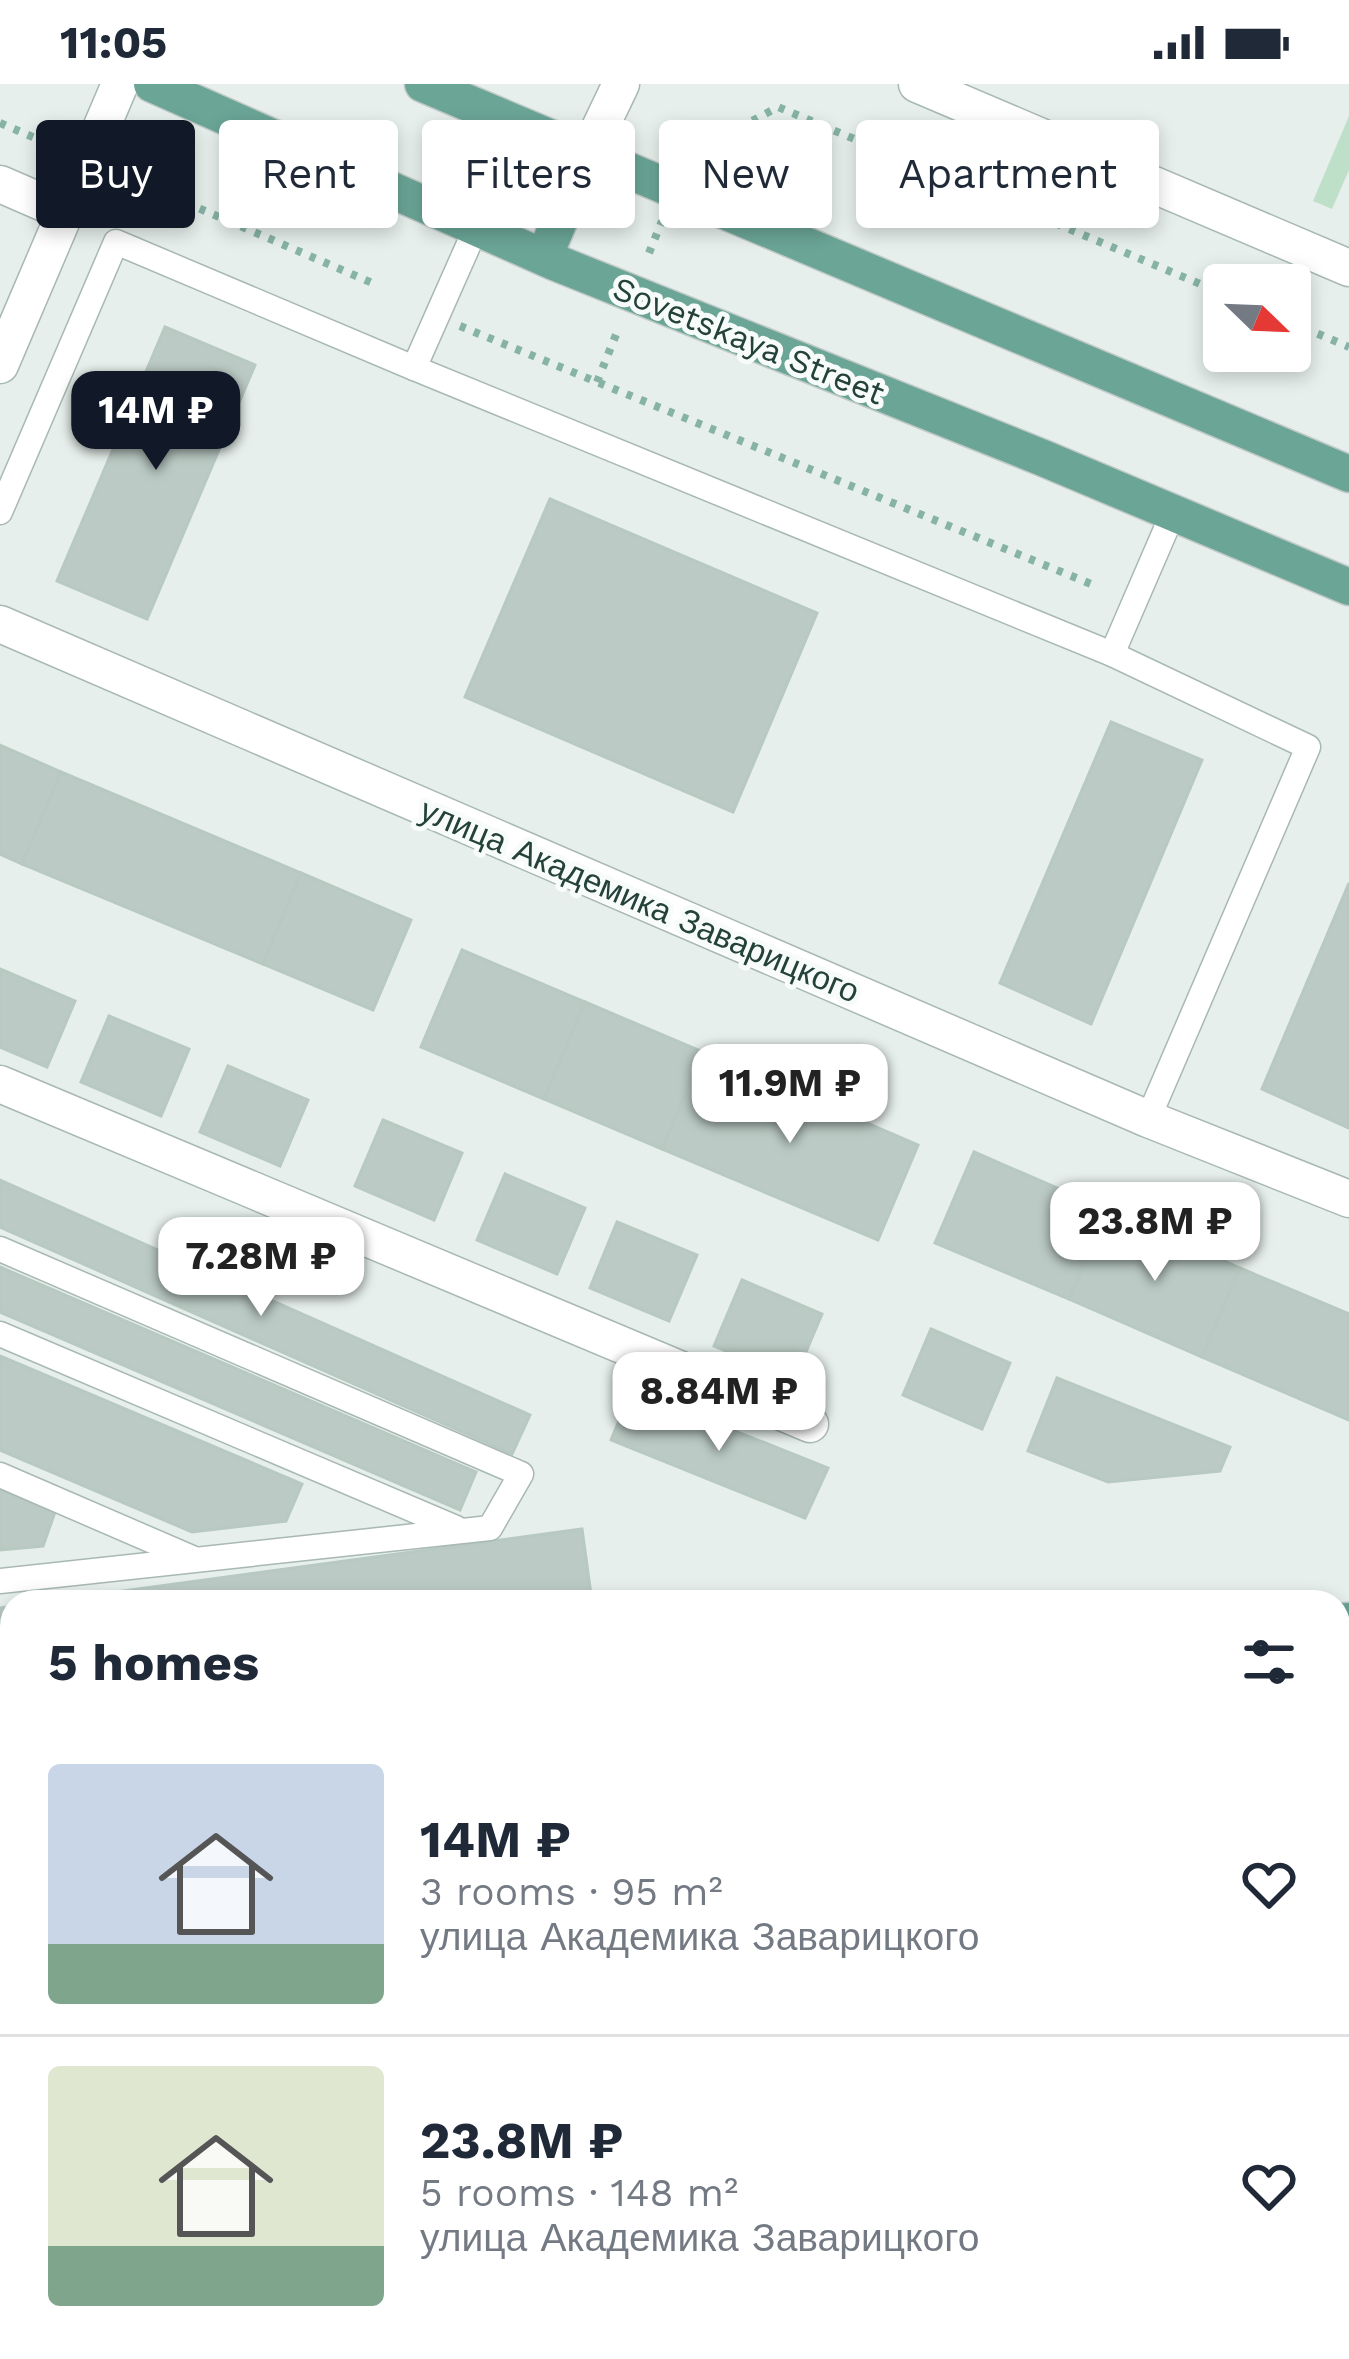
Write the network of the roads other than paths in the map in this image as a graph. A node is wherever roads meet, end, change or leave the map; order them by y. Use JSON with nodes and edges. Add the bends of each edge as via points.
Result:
{"nodes":[{"id":1,"x":120,"y":84,"type":"edge"},
{"id":2,"x":152,"y":84,"type":"edge"},
{"id":3,"x":423,"y":84,"type":"edge"},
{"id":4,"x":621,"y":84,"type":"edge"},
{"id":5,"x":917,"y":84,"type":"edge"},
{"id":6,"x":105,"y":120,"type":"edge"},
{"id":7,"x":506,"y":120,"type":"edge"},
{"id":8,"x":604,"y":120,"type":"edge"},
{"id":9,"x":635,"y":175,"type":"edge"},
{"id":10,"x":0,"y":184,"type":"edge"},
{"id":11,"x":36,"y":200,"type":"edge"},
{"id":12,"x":422,"y":204,"type":"edge"},
{"id":13,"x":60,"y":228,"type":"edge"},
{"id":14,"x":476,"y":228,"type":"joint"},
{"id":15,"x":556,"y":228,"type":"edge"},
{"id":16,"x":544,"y":257,"type":"junction"},
{"id":17,"x":1349,"y":268,"type":"edge"},
{"id":18,"x":0,"y":365,"type":"edge"},
{"id":19,"x":414,"y":368,"type":"junction"},
{"id":20,"x":1349,"y":474,"type":"edge"},
{"id":21,"x":0,"y":512,"type":"edge"},
{"id":22,"x":1174,"y":514,"type":"junction"},
{"id":23,"x":1349,"y":587,"type":"edge"},
{"id":24,"x":0,"y":624,"type":"edge"},
{"id":25,"x":1112,"y":654,"type":"junction"},
{"id":26,"x":0,"y":1084,"type":"edge"},
{"id":27,"x":1148,"y":1118,"type":"junction"},
{"id":28,"x":1349,"y":1199,"type":"edge"},
{"id":29,"x":0,"y":1249,"type":"edge"},
{"id":30,"x":0,"y":1334,"type":"edge"},
{"id":31,"x":810,"y":1424,"type":"dead end"},
{"id":32,"x":0,"y":1475,"type":"edge"},
{"id":33,"x":458,"y":1529,"type":"junction"},
{"id":34,"x":195,"y":1559,"type":"junction"},
{"id":35,"x":0,"y":1581,"type":"edge"}],
"edges":[{"from":1,"to":6,"type":"street"},
{"from":2,"to":12,"type":"main road","name":"Sovetskaya Street"},
{"from":3,"to":7,"type":"main road"},
{"from":4,"to":8,"type":"street"},
{"from":5,"to":17,"type":"street"},
{"from":9,"to":20,"type":"main road"},
{"from":10,"to":11,"type":"street"},
{"from":13,"to":18,"type":"street"},
{"from":14,"to":16,"type":"main road","name":"Sovetskaya Street"},
{"from":14,"to":19,"type":"lane"},
{"from":15,"to":16,"type":"main road"},
{"from":16,"to":22,"type":"main road","name":"Sovetskaya Street"},
{"from":19,"to":21,"type":"lane","via":[[116,242]]},
{"from":19,"to":25,"type":"lane"},
{"from":22,"to":23,"type":"main road","name":"Sovetskaya Street"},
{"from":22,"to":25,"type":"lane"},
{"from":24,"to":27,"type":"street","name":"улица Академика Заварицкого"},
{"from":25,"to":27,"type":"lane","via":[[1308,746]]},
{"from":26,"to":31,"type":"street"},
{"from":27,"to":28,"type":"street","name":"улица Академика Заварицкого"},
{"from":29,"to":33,"type":"lane","via":[[521,1474],[490,1528]]},
{"from":30,"to":33,"type":"lane"},
{"from":32,"to":34,"type":"lane"},
{"from":33,"to":34,"type":"lane"},
{"from":34,"to":35,"type":"lane"}]}
